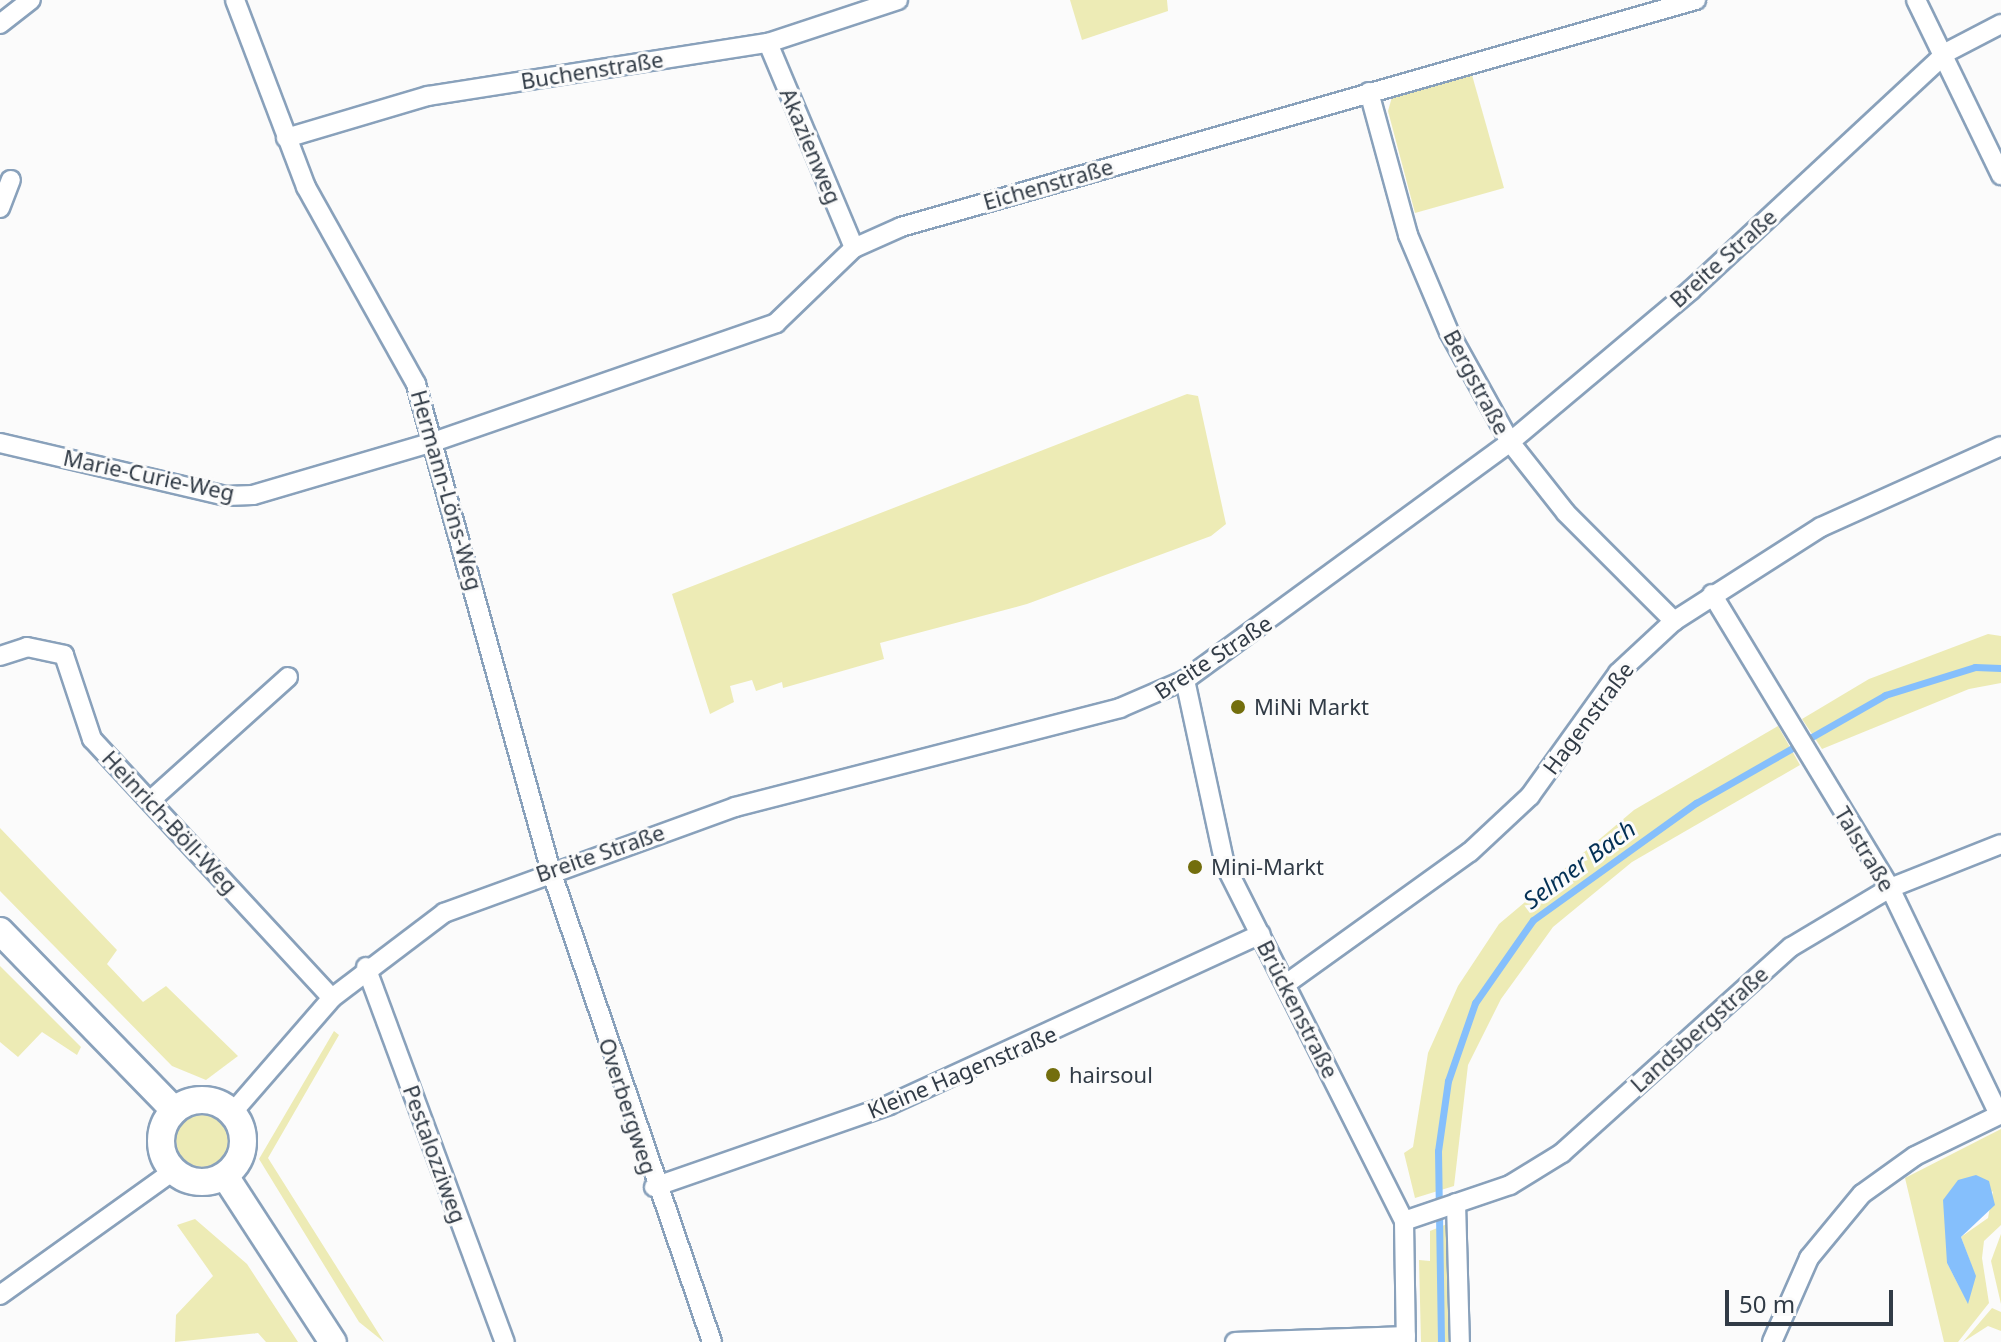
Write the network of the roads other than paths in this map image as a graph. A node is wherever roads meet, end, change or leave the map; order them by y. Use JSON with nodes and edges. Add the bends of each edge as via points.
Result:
{"nodes":[{"id":1,"x":31,"y":0,"type":"edge"},
{"id":2,"x":235,"y":0,"type":"edge"},
{"id":3,"x":898,"y":0,"type":"edge"},
{"id":4,"x":1696,"y":0,"type":"edge"},
{"id":5,"x":1916,"y":0,"type":"edge"},
{"id":6,"x":0,"y":24,"type":"edge"},
{"id":7,"x":2001,"y":24,"type":"edge"},
{"id":8,"x":768,"y":43,"type":"junction"},
{"id":9,"x":1947,"y":52,"type":"junction"},
{"id":10,"x":1369,"y":92,"type":"junction"},
{"id":11,"x":286,"y":138,"type":"junction"},
{"id":12,"x":2001,"y":175,"type":"edge"},
{"id":13,"x":11,"y":180,"type":"dead end"},
{"id":14,"x":0,"y":208,"type":"edge"},
{"id":15,"x":854,"y":248,"type":"junction"},
{"id":16,"x":436,"y":441,"type":"junction"},
{"id":17,"x":1510,"y":442,"type":"junction"},
{"id":18,"x":0,"y":443,"type":"edge"},
{"id":19,"x":2001,"y":446,"type":"edge"},
{"id":20,"x":1712,"y":594,"type":"junction"},
{"id":21,"x":1674,"y":621,"type":"junction"},
{"id":22,"x":0,"y":641,"type":"edge"},
{"id":23,"x":27,"y":647,"type":"junction"},
{"id":24,"x":0,"y":656,"type":"edge"},
{"id":25,"x":288,"y":677,"type":"dead end"},
{"id":26,"x":1185,"y":680,"type":"junction"},
{"id":27,"x":151,"y":800,"type":"junction"},
{"id":28,"x":2001,"y":844,"type":"edge"},
{"id":29,"x":550,"y":868,"type":"junction"},
{"id":30,"x":1890,"y":888,"type":"junction"},
{"id":31,"x":0,"y":931,"type":"edge"},
{"id":32,"x":1261,"y":934,"type":"junction"},
{"id":33,"x":366,"y":967,"type":"junction"},
{"id":34,"x":1286,"y":984,"type":"junction"},
{"id":35,"x":332,"y":998,"type":"junction"},
{"id":36,"x":174,"y":1110,"type":"junction"},
{"id":37,"x":232,"y":1113,"type":"junction"},
{"id":38,"x":2000,"y":1114,"type":"edge"},
{"id":39,"x":173,"y":1171,"type":"junction"},
{"id":40,"x":225,"y":1176,"type":"junction"},
{"id":41,"x":654,"y":1187,"type":"junction"},
{"id":42,"x":1450,"y":1205,"type":"junction"},
{"id":43,"x":1412,"y":1219,"type":"junction"},
{"id":44,"x":0,"y":1295,"type":"edge"},
{"id":45,"x":1406,"y":1339,"type":"edge"},
{"id":46,"x":333,"y":1342,"type":"edge"},
{"id":47,"x":505,"y":1342,"type":"edge"},
{"id":48,"x":712,"y":1342,"type":"edge"},
{"id":49,"x":1235,"y":1342,"type":"edge"},
{"id":50,"x":1460,"y":1342,"type":"edge"},
{"id":51,"x":1772,"y":1342,"type":"edge"}],
"edges":[{"from":1,"to":6,"type":"street"},
{"from":2,"to":11,"type":"street","name":"Hermann-Löns-Weg"},
{"from":3,"to":8,"type":"street","name":"Buchenstraße"},
{"from":4,"to":10,"type":"street","name":"Eichenstraße"},
{"from":5,"to":9,"type":"street"},
{"from":7,"to":9,"type":"street","name":"Breite Straße"},
{"from":8,"to":11,"type":"street","name":"Buchenstraße","via":[[428,96]]},
{"from":8,"to":15,"type":"street","name":"Akazienweg"},
{"from":9,"to":12,"type":"street"},
{"from":9,"to":17,"type":"street","name":"Breite Straße","via":[[1691,290]]},
{"from":10,"to":15,"type":"street","name":"Eichenstraße","via":[[901,227]]},
{"from":10,"to":17,"type":"street","name":"Bergstraße","via":[[1408,235],[1449,332]]},
{"from":11,"to":16,"type":"street","name":"Hermann-Löns-Weg","via":[[306,187],[392,330]]},
{"from":13,"to":14,"type":"street"},
{"from":15,"to":16,"type":"street","name":"Eichenstraße","via":[[776,323]]},
{"from":16,"to":18,"type":"street","name":"Marie-Curie-Weg","via":[[253,495],[226,496]]},
{"from":16,"to":29,"type":"street","name":"Hermann-Löns-Weg"},
{"from":17,"to":21,"type":"street","name":"Bergstraße","via":[[1575,523]]},
{"from":17,"to":26,"type":"street","name":"Breite Straße"},
{"from":19,"to":20,"type":"street","name":"Hagenstraße","via":[[1821,527]]},
{"from":20,"to":21,"type":"street","name":"Hagenstraße"},
{"from":20,"to":30,"type":"street","name":"Talstraße"},
{"from":21,"to":34,"type":"street","name":"Hagenstraße","via":[[1618,673],[1530,796],[1470,852]]},
{"from":22,"to":23,"type":"street","name":"Heinrich-Böll-Weg"},
{"from":23,"to":24,"type":"street"},
{"from":23,"to":27,"type":"street","name":"Heinrich-Böll-Weg","via":[[64,655],[92,739]]},
{"from":25,"to":27,"type":"street"},
{"from":26,"to":29,"type":"street","name":"Breite Straße","via":[[1120,708],[735,807]]},
{"from":26,"to":32,"type":"street","name":"Brückenstraße","via":[[1225,865]]},
{"from":27,"to":35,"type":"street","name":"Heinrich-Böll-Weg"},
{"from":28,"to":30,"type":"street","name":"Landsbergstraße"},
{"from":29,"to":33,"type":"street","name":"Breite Straße","via":[[444,913]]},
{"from":29,"to":41,"type":"street","name":"Overbergweg"},
{"from":30,"to":38,"type":"street","name":"Talstraße"},
{"from":30,"to":42,"type":"street","name":"Landsbergstraße","via":[[1791,947],[1562,1153],[1510,1185]]},
{"from":31,"to":36,"type":"main road"},
{"from":32,"to":34,"type":"street","name":"Brückenstraße"},
{"from":32,"to":41,"type":"street","name":"Kleine Hagenstraße","via":[[903,1099]]},
{"from":33,"to":35,"type":"street","name":"Breite Straße"},
{"from":33,"to":47,"type":"street","name":"Pestalozziweg"},
{"from":34,"to":43,"type":"street","name":"Brückenstraße"},
{"from":35,"to":37,"type":"street","name":"Breite Straße"},
{"from":36,"to":37,"type":"main road","via":[[204,1100]]},
{"from":36,"to":39,"type":"main road","via":[[160,1140]]},
{"from":37,"to":40,"type":"main road","via":[[243,1147]]},
{"from":38,"to":51,"type":"street","via":[[1915,1156],[1862,1194],[1809,1258]]},
{"from":39,"to":40,"type":"main road","via":[[198,1183]]},
{"from":39,"to":44,"type":"street"},
{"from":40,"to":46,"type":"main road"},
{"from":41,"to":48,"type":"street","name":"Overbergweg"},
{"from":42,"to":43,"type":"street","name":"Landsbergstraße"},
{"from":42,"to":50,"type":"street"},
{"from":43,"to":45,"type":"street","name":"Brückenstraße"},
{"from":45,"to":49,"type":"street","name":"Brückenstraße"}]}
